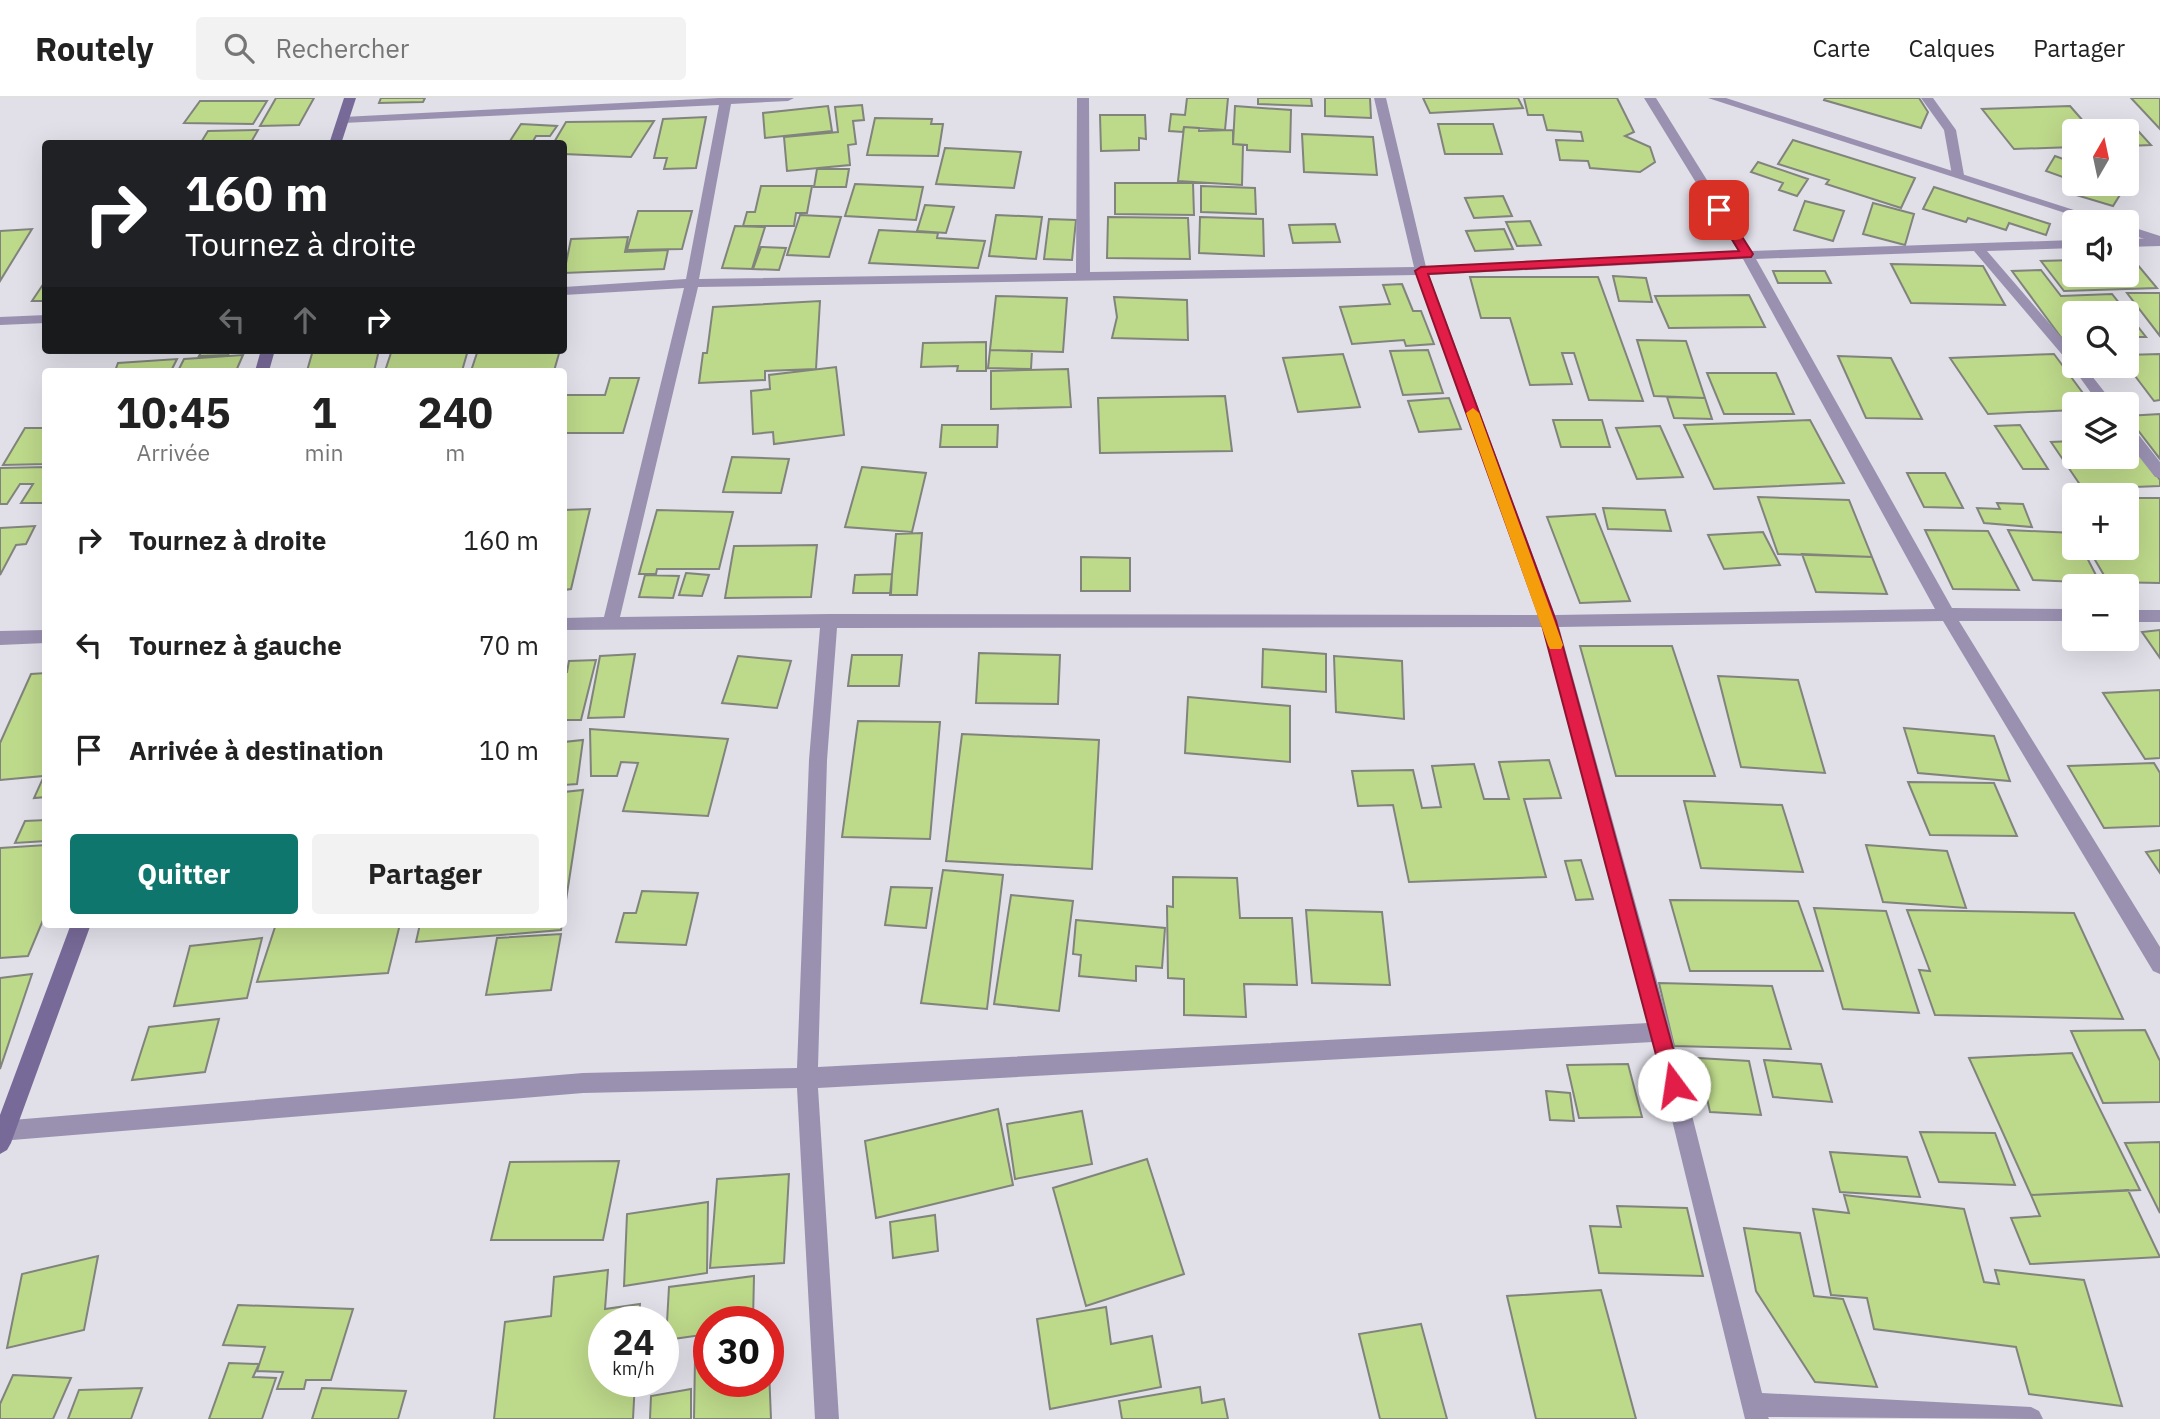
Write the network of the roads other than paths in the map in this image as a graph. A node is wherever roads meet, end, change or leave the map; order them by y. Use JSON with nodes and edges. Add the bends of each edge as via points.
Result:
{"nodes":[{"id":1,"x":350,"y":98,"type":"edge"},
{"id":2,"x":788,"y":98,"type":"edge"},
{"id":3,"x":1083,"y":98,"type":"edge"},
{"id":4,"x":1380,"y":98,"type":"edge"},
{"id":5,"x":1650,"y":98,"type":"edge"},
{"id":6,"x":1714,"y":98,"type":"edge"},
{"id":7,"x":1927,"y":98,"type":"edge"},
{"id":8,"x":726,"y":100,"type":"edge"},
{"id":9,"x":342,"y":120,"type":"junction"},
{"id":10,"x":336,"y":140,"type":"edge"},
{"id":11,"x":1958,"y":175,"type":"junction"},
{"id":12,"x":2067,"y":210,"type":"edge"},
{"id":13,"x":2139,"y":234,"type":"edge"},
{"id":14,"x":2160,"y":241,"type":"edge"},
{"id":15,"x":2139,"y":242,"type":"edge"},
{"id":16,"x":2062,"y":244,"type":"edge"},
{"id":17,"x":1977,"y":247,"type":"junction"},
{"id":18,"x":1747,"y":254,"type":"junction"},
{"id":19,"x":1421,"y":271,"type":"junction"},
{"id":20,"x":1083,"y":276,"type":"junction"},
{"id":21,"x":692,"y":283,"type":"junction"},
{"id":22,"x":567,"y":291,"type":"edge"},
{"id":23,"x":42,"y":319,"type":"edge"},
{"id":24,"x":0,"y":321,"type":"edge"},
{"id":25,"x":2062,"y":347,"type":"edge"},
{"id":26,"x":2086,"y":378,"type":"edge"},
{"id":27,"x":2098,"y":392,"type":"edge"},
{"id":28,"x":2139,"y":446,"type":"edge"},
{"id":29,"x":2160,"y":473,"type":"edge"},
{"id":30,"x":1946,"y":614,"type":"junction"},
{"id":31,"x":2062,"y":615,"type":"edge"},
{"id":32,"x":2139,"y":615,"type":"edge"},
{"id":33,"x":2160,"y":616,"type":"edge"},
{"id":34,"x":829,"y":620,"type":"junction"},
{"id":35,"x":1549,"y":621,"type":"junction"},
{"id":36,"x":567,"y":624,"type":"edge"},
{"id":37,"x":610,"y":624,"type":"junction"},
{"id":38,"x":42,"y":636,"type":"edge"},
{"id":39,"x":0,"y":638,"type":"edge"},
{"id":40,"x":80,"y":928,"type":"edge"},
{"id":41,"x":2160,"y":964,"type":"edge"},
{"id":42,"x":1661,"y":1032,"type":"junction"},
{"id":43,"x":807,"y":1078,"type":"junction"},
{"id":44,"x":2,"y":1135,"type":"edge"},
{"id":45,"x":1755,"y":1411,"type":"edge"},
{"id":46,"x":827,"y":1419,"type":"edge"},
{"id":47,"x":2031,"y":1419,"type":"edge"}],
"edges":[{"from":1,"to":9,"type":"main road"},
{"from":2,"to":8,"type":"street"},
{"from":3,"to":20,"type":"street"},
{"from":4,"to":19,"type":"street"},
{"from":5,"to":18,"type":"street"},
{"from":6,"to":11,"type":"street"},
{"from":7,"to":11,"type":"street","via":[[1950,130]]},
{"from":8,"to":9,"type":"street"},
{"from":8,"to":21,"type":"street"},
{"from":9,"to":10,"type":"main road"},
{"from":11,"to":12,"type":"street"},
{"from":13,"to":14,"type":"street"},
{"from":14,"to":15,"type":"street"},
{"from":16,"to":17,"type":"street"},
{"from":17,"to":18,"type":"street"},
{"from":17,"to":25,"type":"street"},
{"from":18,"to":19,"type":"street"},
{"from":18,"to":30,"type":"street"},
{"from":19,"to":20,"type":"street"},
{"from":19,"to":35,"type":"street"},
{"from":20,"to":21,"type":"street"},
{"from":21,"to":22,"type":"street"},
{"from":21,"to":37,"type":"street"},
{"from":23,"to":24,"type":"street"},
{"from":26,"to":27,"type":"street"},
{"from":28,"to":29,"type":"street"},
{"from":30,"to":31,"type":"street"},
{"from":30,"to":35,"type":"street"},
{"from":30,"to":41,"type":"street"},
{"from":32,"to":33,"type":"street"},
{"from":34,"to":35,"type":"street"},
{"from":34,"to":37,"type":"street"},
{"from":34,"to":43,"type":"street","via":[[818,760]]},
{"from":35,"to":42,"type":"street"},
{"from":36,"to":37,"type":"street"},
{"from":38,"to":39,"type":"street"},
{"from":40,"to":44,"type":"main road"},
{"from":42,"to":43,"type":"street"},
{"from":42,"to":45,"type":"street"},
{"from":43,"to":44,"type":"street","via":[[583,1083]]},
{"from":43,"to":46,"type":"street"},
{"from":45,"to":47,"type":"street"}]}
